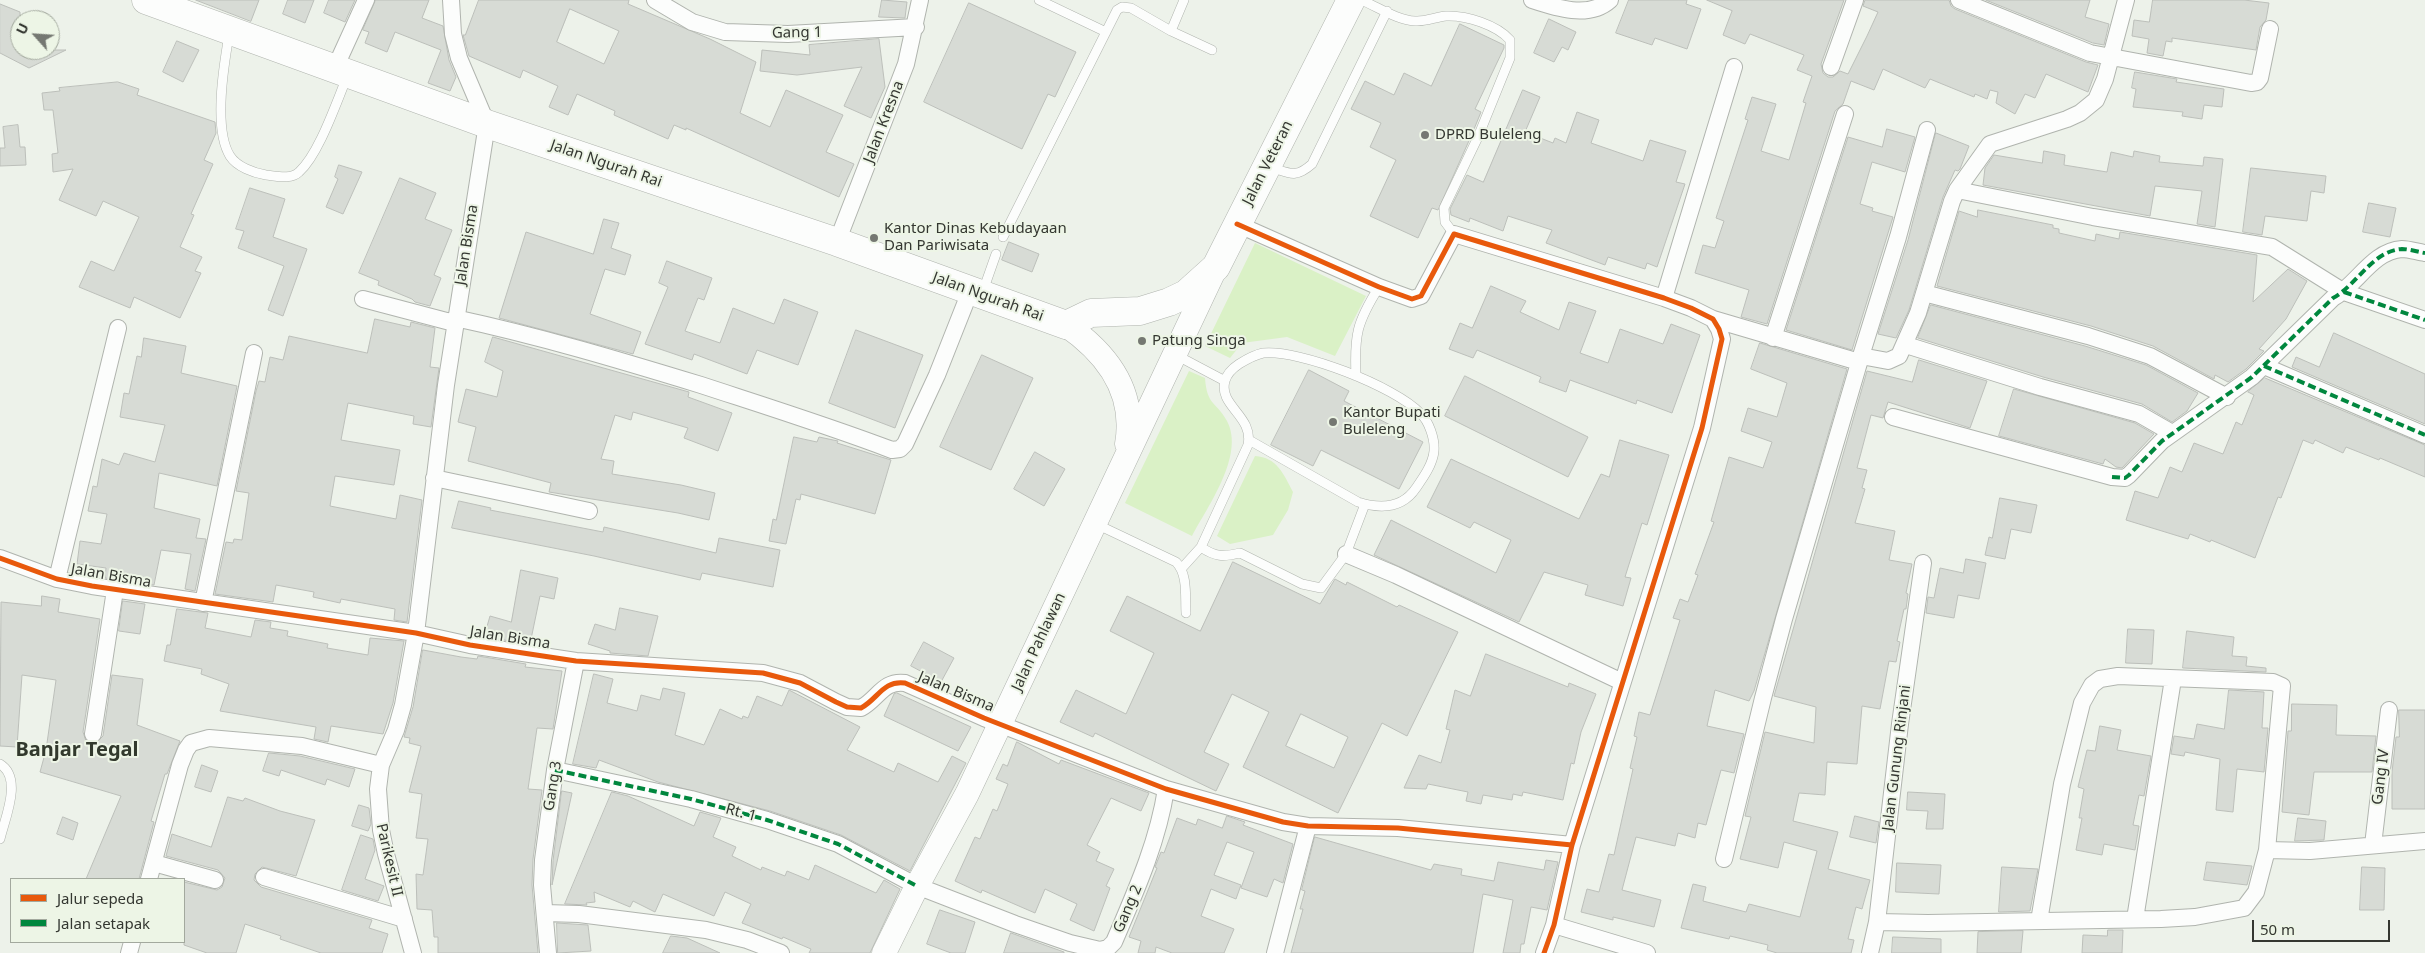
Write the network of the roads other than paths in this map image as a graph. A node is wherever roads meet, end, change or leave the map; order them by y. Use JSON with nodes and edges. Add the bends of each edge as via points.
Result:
{"nodes":[{"id":1,"x":146,"y":0,"type":"edge"},
{"id":2,"x":366,"y":0,"type":"edge"},
{"id":3,"x":451,"y":0,"type":"edge"},
{"id":4,"x":655,"y":0,"type":"edge"},
{"id":5,"x":920,"y":0,"type":"edge"},
{"id":6,"x":1039,"y":0,"type":"edge"},
{"id":7,"x":1184,"y":0,"type":"edge"},
{"id":8,"x":1351,"y":0,"type":"edge"},
{"id":9,"x":1361,"y":0,"type":"edge"},
{"id":10,"x":1532,"y":0,"type":"edge"},
{"id":11,"x":1610,"y":0,"type":"edge"},
{"id":12,"x":1856,"y":0,"type":"edge"},
{"id":13,"x":1960,"y":0,"type":"edge"},
{"id":14,"x":2126,"y":0,"type":"edge"},
{"id":15,"x":1558,"y":3,"type":"edge"},
{"id":16,"x":1387,"y":12,"type":"junction"},
{"id":17,"x":916,"y":27,"type":"junction"},
{"id":18,"x":2270,"y":29,"type":"dead end"},
{"id":19,"x":1171,"y":31,"type":"junction"},
{"id":20,"x":230,"y":32,"type":"junction"},
{"id":21,"x":1106,"y":32,"type":"junction"},
{"id":22,"x":1212,"y":50,"type":"dead end"},
{"id":23,"x":2110,"y":58,"type":"junction"},
{"id":24,"x":1734,"y":67,"type":"dead end"},
{"id":25,"x":1831,"y":67,"type":"dead end"},
{"id":26,"x":342,"y":71,"type":"junction"},
{"id":27,"x":1844,"y":114,"type":"dead end"},
{"id":28,"x":487,"y":124,"type":"junction"},
{"id":29,"x":1927,"y":130,"type":"dead end"},
{"id":30,"x":1268,"y":166,"type":"junction"},
{"id":31,"x":1957,"y":190,"type":"junction"},
{"id":32,"x":1237,"y":224,"type":"junction"},
{"id":33,"x":1454,"y":234,"type":"junction"},
{"id":34,"x":1003,"y":236,"type":"dead end"},
{"id":35,"x":837,"y":242,"type":"junction"},
{"id":36,"x":2425,"y":253,"type":"edge"},
{"id":37,"x":996,"y":254,"type":"dead end"},
{"id":38,"x":1216,"y":267,"type":"junction"},
{"id":39,"x":1379,"y":287,"type":"junction"},
{"id":40,"x":976,"y":292,"type":"junction"},
{"id":41,"x":2344,"y":292,"type":"junction"},
{"id":42,"x":1924,"y":293,"type":"junction"},
{"id":43,"x":1664,"y":298,"type":"junction"},
{"id":44,"x":363,"y":300,"type":"dead end"},
{"id":45,"x":1713,"y":319,"type":"junction"},
{"id":46,"x":455,"y":320,"type":"junction"},
{"id":47,"x":2425,"y":320,"type":"edge"},
{"id":48,"x":1066,"y":325,"type":"junction"},
{"id":49,"x":118,"y":328,"type":"dead end"},
{"id":50,"x":1773,"y":338,"type":"junction"},
{"id":51,"x":1906,"y":345,"type":"junction"},
{"id":52,"x":254,"y":353,"type":"dead end"},
{"id":53,"x":1174,"y":354,"type":"junction"},
{"id":54,"x":1860,"y":359,"type":"junction"},
{"id":55,"x":2264,"y":366,"type":"junction"},
{"id":56,"x":1356,"y":376,"type":"junction"},
{"id":57,"x":1225,"y":381,"type":"junction"},
{"id":58,"x":2227,"y":397,"type":"junction"},
{"id":59,"x":1893,"y":417,"type":"dead end"},
{"id":60,"x":2172,"y":433,"type":"junction"},
{"id":61,"x":2425,"y":435,"type":"edge"},
{"id":62,"x":1249,"y":440,"type":"junction"},
{"id":63,"x":1123,"y":463,"type":"junction"},
{"id":64,"x":434,"y":478,"type":"junction"},
{"id":65,"x":1365,"y":504,"type":"junction"},
{"id":66,"x":589,"y":511,"type":"dead end"},
{"id":67,"x":1095,"y":523,"type":"junction"},
{"id":68,"x":1200,"y":547,"type":"junction"},
{"id":69,"x":1346,"y":554,"type":"junction"},
{"id":70,"x":0,"y":558,"type":"edge"},
{"id":71,"x":1923,"y":563,"type":"dead end"},
{"id":72,"x":1182,"y":568,"type":"junction"},
{"id":73,"x":57,"y":578,"type":"junction"},
{"id":74,"x":115,"y":590,"type":"junction"},
{"id":75,"x":204,"y":603,"type":"junction"},
{"id":76,"x":1186,"y":613,"type":"dead end"},
{"id":77,"x":416,"y":633,"type":"junction"},
{"id":78,"x":576,"y":661,"type":"junction"},
{"id":79,"x":2173,"y":679,"type":"junction"},
{"id":80,"x":1622,"y":682,"type":"junction"},
{"id":81,"x":2389,"y":710,"type":"dead end"},
{"id":82,"x":1000,"y":724,"type":"junction"},
{"id":83,"x":93,"y":734,"type":"dead end"},
{"id":84,"x":0,"y":764,"type":"edge"},
{"id":85,"x":381,"y":765,"type":"junction"},
{"id":86,"x":555,"y":770,"type":"junction"},
{"id":87,"x":1166,"y":789,"type":"junction"},
{"id":88,"x":1308,"y":826,"type":"junction"},
{"id":89,"x":0,"y":839,"type":"edge"},
{"id":90,"x":2425,"y":841,"type":"edge"},
{"id":91,"x":1572,"y":845,"type":"junction"},
{"id":92,"x":2374,"y":845,"type":"junction"},
{"id":93,"x":2267,"y":850,"type":"junction"},
{"id":94,"x":1724,"y":859,"type":"dead end"},
{"id":95,"x":154,"y":862,"type":"junction"},
{"id":96,"x":264,"y":877,"type":"dead end"},
{"id":97,"x":149,"y":878,"type":"edge"},
{"id":98,"x":215,"y":880,"type":"dead end"},
{"id":99,"x":917,"y":886,"type":"junction"},
{"id":100,"x":545,"y":913,"type":"junction"},
{"id":101,"x":404,"y":918,"type":"junction"},
{"id":102,"x":2135,"y":919,"type":"junction"},
{"id":103,"x":2039,"y":921,"type":"junction"},
{"id":104,"x":1877,"y":922,"type":"junction"},
{"id":105,"x":1554,"y":925,"type":"junction"},
{"id":106,"x":548,"y":952,"type":"edge"},
{"id":107,"x":413,"y":953,"type":"edge"},
{"id":108,"x":781,"y":953,"type":"edge"},
{"id":109,"x":884,"y":953,"type":"edge"},
{"id":110,"x":1275,"y":953,"type":"edge"},
{"id":111,"x":1544,"y":953,"type":"edge"},
{"id":112,"x":1647,"y":953,"type":"edge"},
{"id":113,"x":1870,"y":953,"type":"edge"}],
"edges":[{"from":1,"to":20,"type":"highway","name":"Jalan Ngurah Rai"},
{"from":2,"to":26,"type":"street"},
{"from":3,"to":28,"type":"street","via":[[453,34],[459,58]]},
{"from":4,"to":17,"type":"street","name":"Gang 1","via":[[706,28],[744,33],[788,34]]},
{"from":5,"to":17,"type":"street","name":"Jalan Kresna"},
{"from":6,"to":21,"type":"lane"},
{"from":7,"to":19,"type":"lane"},
{"from":8,"to":30,"type":"highway","name":"Jalan Veteran"},
{"from":9,"to":16,"type":"lane"},
{"from":10,"to":15,"type":"street"},
{"from":11,"to":15,"type":"street","via":[[1597,9],[1586,11]]},
{"from":12,"to":25,"type":"street"},
{"from":13,"to":23,"type":"street","via":[[2058,42]]},
{"from":14,"to":23,"type":"street"},
{"from":16,"to":30,"type":"lane","via":[[1312,164],[1302,173],[1293,174]]},
{"from":16,"to":33,"type":"lane","via":[[1416,21],[1458,17],[1496,28],[1510,40],[1510,58],[1478,137],[1444,208],[1445,222]]},
{"from":17,"to":35,"type":"street","name":"Jalan Kresna","via":[[906,64]]},
{"from":18,"to":23,"type":"street","via":[[2257,82]]},
{"from":19,"to":21,"type":"lane","via":[[1140,13],[1122,7],[1117,10]]},
{"from":19,"to":22,"type":"lane"},
{"from":20,"to":26,"type":"highway","name":"Jalan Ngurah Rai"},
{"from":20,"to":26,"type":"lane","via":[[224,61],[221,119],[230,157],[245,168],[282,177],[298,174],[310,160]]},
{"from":21,"to":34,"type":"lane"},
{"from":23,"to":31,"type":"street","via":[[2100,94],[2091,106],[2080,113],[1990,144]]},
{"from":24,"to":43,"type":"street"},
{"from":26,"to":28,"type":"highway","name":"Jalan Ngurah Rai"},
{"from":27,"to":50,"type":"street"},
{"from":28,"to":35,"type":"highway","name":"Jalan Ngurah Rai"},
{"from":28,"to":46,"type":"street","name":"Jalan Bisma"},
{"from":29,"to":54,"type":"street"},
{"from":30,"to":32,"type":"highway","name":"Jalan Veteran"},
{"from":31,"to":41,"type":"street","via":[[2272,247]]},
{"from":31,"to":42,"type":"street"},
{"from":32,"to":38,"type":"highway","name":"Jalan Veteran"},
{"from":32,"to":39,"type":"street"},
{"from":33,"to":39,"type":"street","via":[[1421,296],[1406,298]]},
{"from":33,"to":43,"type":"street"},
{"from":35,"to":40,"type":"highway","name":"Jalan Ngurah Rai"},
{"from":36,"to":41,"type":"street","via":[[2402,249],[2383,254]]},
{"from":37,"to":40,"type":"lane"},
{"from":38,"to":48,"type":"highway","via":[[1186,294],[1168,302],[1140,311],[1091,313]]},
{"from":38,"to":53,"type":"main road","name":"Jalan Veteran"},
{"from":39,"to":56,"type":"lane","via":[[1358,325]]},
{"from":40,"to":46,"type":"street","via":[[905,444],[892,450],[819,422],[600,354],[532,335]]},
{"from":40,"to":48,"type":"highway","name":"Jalan Ngurah Rai"},
{"from":41,"to":47,"type":"street"},
{"from":41,"to":55,"type":"street","via":[[2333,298]]},
{"from":42,"to":51,"type":"street"},
{"from":42,"to":58,"type":"street","via":[[2088,336],[2143,354]]},
{"from":43,"to":45,"type":"street"},
{"from":44,"to":46,"type":"street"},
{"from":45,"to":50,"type":"street"},
{"from":45,"to":80,"type":"street","via":[[1720,329],[1722,346],[1702,428]]},
{"from":46,"to":64,"type":"street","name":"Jalan Bisma"},
{"from":48,"to":63,"type":"main road","name":"Jalan Ngurah Rai","via":[[1086,339],[1124,391],[1130,421]]},
{"from":49,"to":73,"type":"street"},
{"from":50,"to":54,"type":"street"},
{"from":51,"to":54,"type":"street","via":[[1899,356],[1888,361]]},
{"from":51,"to":60,"type":"street","via":[[2139,414]]},
{"from":52,"to":75,"type":"street"},
{"from":53,"to":57,"type":"lane"},
{"from":53,"to":63,"type":"main road","name":"Jalan Pahlawan"},
{"from":54,"to":94,"type":"street","via":[[1765,689]]},
{"from":55,"to":58,"type":"street"},
{"from":55,"to":61,"type":"street"},
{"from":56,"to":57,"type":"lane","via":[[1335,367],[1273,353],[1247,358],[1232,369]]},
{"from":56,"to":65,"type":"lane","via":[[1407,401],[1421,413],[1434,444],[1428,468],[1413,493],[1399,504]]},
{"from":57,"to":62,"type":"lane","via":[[1226,396],[1248,426]]},
{"from":58,"to":60,"type":"street"},
{"from":59,"to":60,"type":"street","via":[[2119,478],[2129,475]]},
{"from":62,"to":65,"type":"lane"},
{"from":62,"to":68,"type":"lane"},
{"from":63,"to":67,"type":"main road","name":"Jalan Pahlawan"},
{"from":64,"to":66,"type":"street"},
{"from":64,"to":77,"type":"street","name":"Jalan Bisma"},
{"from":65,"to":69,"type":"lane"},
{"from":67,"to":72,"type":"lane","via":[[1164,555]]},
{"from":67,"to":82,"type":"main road","name":"Jalan Pahlawan"},
{"from":68,"to":69,"type":"lane","via":[[1212,555],[1224,557],[1240,553],[1302,584],[1320,588]]},
{"from":68,"to":72,"type":"lane"},
{"from":69,"to":80,"type":"street"},
{"from":70,"to":73,"type":"street","name":"Jalan Bisma"},
{"from":71,"to":104,"type":"street","name":"Jalan Gunung Rinjani"},
{"from":72,"to":76,"type":"lane"},
{"from":73,"to":74,"type":"street","name":"Jalan Bisma"},
{"from":74,"to":75,"type":"street","name":"Jalan Bisma"},
{"from":74,"to":83,"type":"street"},
{"from":75,"to":77,"type":"street","name":"Jalan Bisma"},
{"from":77,"to":78,"type":"street","name":"Jalan Bisma","via":[[470,645]]},
{"from":77,"to":85,"type":"street","name":"Jalan Bisma","via":[[403,705]]},
{"from":78,"to":82,"type":"street","name":"Jalan Bisma","via":[[763,673],[800,683],[836,702],[861,708],[883,688],[896,682],[905,683]]},
{"from":78,"to":86,"type":"street","name":"Gang 3"},
{"from":79,"to":93,"type":"street","via":[[2273,682],[2282,686]]},
{"from":79,"to":102,"type":"street"},
{"from":79,"to":103,"type":"street","via":[[2109,677],[2100,679],[2086,694],[2062,784]]},
{"from":80,"to":91,"type":"street"},
{"from":81,"to":92,"type":"street","name":"Gang IV"},
{"from":82,"to":87,"type":"street"},
{"from":82,"to":99,"type":"main road","name":"Jalan Pahlawan","via":[[967,794]]},
{"from":84,"to":89,"type":"lane","via":[[9,772],[12,782]]},
{"from":85,"to":95,"type":"street","via":[[302,746],[199,739],[186,750]]},
{"from":85,"to":101,"type":"street","name":"Parikesit II","via":[[378,789],[381,830]]},
{"from":86,"to":99,"type":"street","name":"Rt. 1","via":[[691,799],[767,820],[838,844]]},
{"from":86,"to":100,"type":"street","name":"Gang 3","via":[[543,860]]},
{"from":87,"to":88,"type":"street"},
{"from":87,"to":99,"type":"street","name":"Gang 2","via":[[1164,807],[1139,885],[1114,942],[1108,948],[1100,950],[1070,943]]},
{"from":88,"to":91,"type":"street","via":[[1398,828]]},
{"from":88,"to":110,"type":"street"},
{"from":90,"to":92,"type":"street"},
{"from":91,"to":105,"type":"street"},
{"from":92,"to":93,"type":"street","via":[[2310,851]]},
{"from":93,"to":102,"type":"street","via":[[2256,892],[2244,908],[2195,917]]},
{"from":95,"to":97,"type":"street"},
{"from":95,"to":98,"type":"street"},
{"from":96,"to":101,"type":"street"},
{"from":99,"to":109,"type":"main road","name":"Jalan Pahlawan"},
{"from":100,"to":106,"type":"street","name":"Gang 3"},
{"from":100,"to":108,"type":"street","via":[[579,914],[706,930]]},
{"from":101,"to":107,"type":"street","name":"Parikesit II"},
{"from":102,"to":103,"type":"street"},
{"from":103,"to":104,"type":"street"},
{"from":104,"to":113,"type":"street","name":"Jalan Gunung Rinjani"},
{"from":105,"to":111,"type":"street"},
{"from":105,"to":112,"type":"street"}]}
